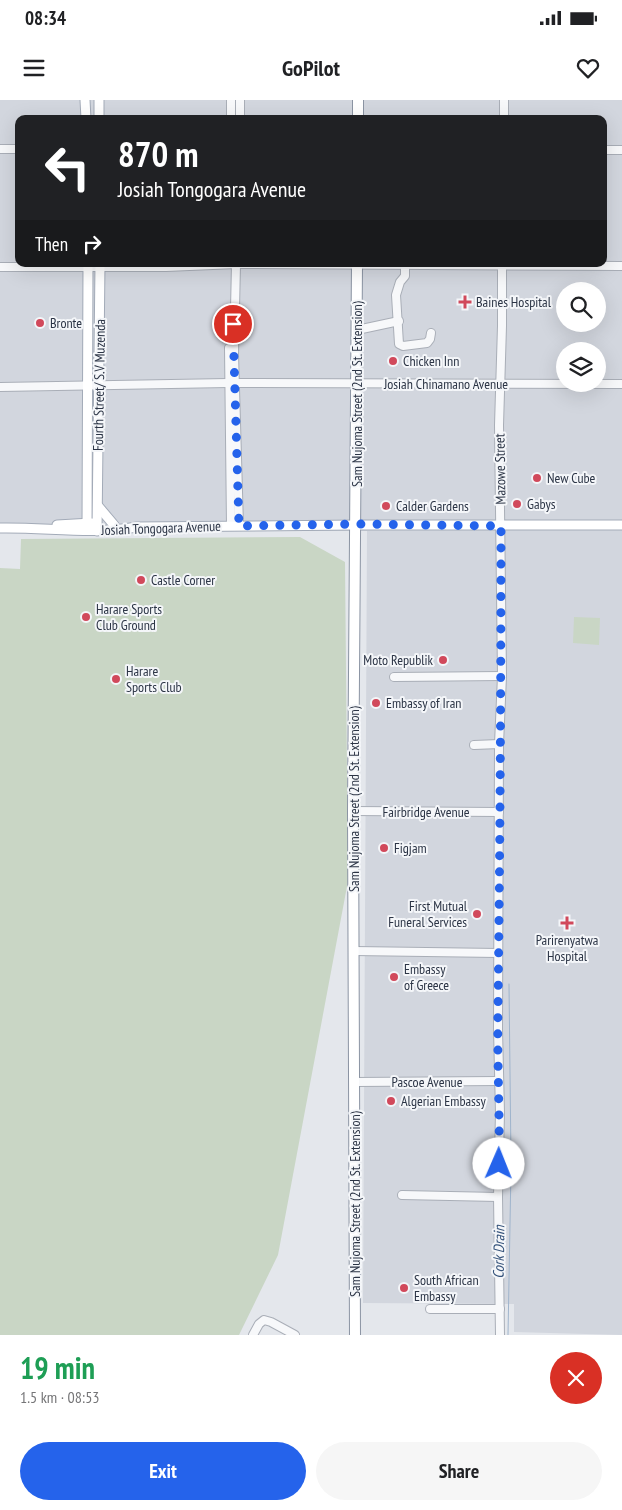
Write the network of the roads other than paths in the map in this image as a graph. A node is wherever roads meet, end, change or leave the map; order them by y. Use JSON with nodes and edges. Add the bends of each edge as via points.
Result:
{"nodes":[{"id":1,"x":85,"y":100,"type":"edge"},
{"id":2,"x":99,"y":100,"type":"edge"},
{"id":3,"x":231,"y":100,"type":"edge"},
{"id":4,"x":240,"y":100,"type":"edge"},
{"id":5,"x":358,"y":100,"type":"edge"},
{"id":6,"x":504,"y":100,"type":"edge"},
{"id":7,"x":86,"y":115,"type":"edge"},
{"id":8,"x":100,"y":115,"type":"edge"},
{"id":9,"x":231,"y":115,"type":"edge"},
{"id":10,"x":240,"y":115,"type":"edge"},
{"id":11,"x":358,"y":115,"type":"edge"},
{"id":12,"x":504,"y":115,"type":"edge"},
{"id":13,"x":0,"y":149,"type":"edge"},
{"id":14,"x":15,"y":149,"type":"edge"},
{"id":15,"x":607,"y":150,"type":"edge"},
{"id":16,"x":622,"y":150,"type":"edge"},
{"id":17,"x":607,"y":266,"type":"edge"},
{"id":18,"x":622,"y":266,"type":"edge"},
{"id":19,"x":0,"y":267,"type":"edge"},
{"id":20,"x":15,"y":267,"type":"edge"},
{"id":21,"x":88,"y":267,"type":"edge"},
{"id":22,"x":100,"y":267,"type":"edge"},
{"id":23,"x":233,"y":267,"type":"edge"},
{"id":24,"x":357,"y":267,"type":"edge"},
{"id":25,"x":405,"y":267,"type":"edge"},
{"id":26,"x":502,"y":267,"type":"edge"},
{"id":27,"x":399,"y":321,"type":"junction"},
{"id":28,"x":357,"y":330,"type":"junction"},
{"id":29,"x":431,"y":333,"type":"dead end"},
{"id":30,"x":231,"y":383,"type":"junction"},
{"id":31,"x":357,"y":384,"type":"junction"},
{"id":32,"x":501,"y":384,"type":"junction"},
{"id":33,"x":622,"y":384,"type":"edge"},
{"id":34,"x":86,"y":385,"type":"junction"},
{"id":35,"x":99,"y":386,"type":"junction"},
{"id":36,"x":0,"y":387,"type":"edge"},
{"id":37,"x":87,"y":504,"type":"junction"},
{"id":38,"x":98,"y":506,"type":"junction"},
{"id":39,"x":70,"y":524,"type":"junction"},
{"id":40,"x":356,"y":524,"type":"junction"},
{"id":41,"x":114,"y":525,"type":"junction"},
{"id":42,"x":622,"y":525,"type":"edge"},
{"id":43,"x":235,"y":526,"type":"junction"},
{"id":44,"x":501,"y":526,"type":"junction"},
{"id":45,"x":32,"y":527,"type":"junction"},
{"id":46,"x":92,"y":527,"type":"junction"},
{"id":47,"x":137,"y":527,"type":"junction"},
{"id":48,"x":0,"y":528,"type":"edge"},
{"id":49,"x":502,"y":676,"type":"junction"},
{"id":50,"x":394,"y":677,"type":"dead end"},
{"id":51,"x":499,"y":744,"type":"junction"},
{"id":52,"x":474,"y":745,"type":"dead end"},
{"id":53,"x":354,"y":811,"type":"junction"},
{"id":54,"x":499,"y":812,"type":"junction"},
{"id":55,"x":354,"y":951,"type":"junction"},
{"id":56,"x":498,"y":953,"type":"junction"},
{"id":57,"x":499,"y":1081,"type":"junction"},
{"id":58,"x":355,"y":1082,"type":"junction"},
{"id":59,"x":402,"y":1194,"type":"dead end"},
{"id":60,"x":498,"y":1197,"type":"junction"},
{"id":61,"x":430,"y":1309,"type":"dead end"},
{"id":62,"x":500,"y":1309,"type":"junction"},
{"id":63,"x":253,"y":1335,"type":"edge"},
{"id":64,"x":296,"y":1335,"type":"edge"},
{"id":65,"x":355,"y":1335,"type":"edge"},
{"id":66,"x":500,"y":1335,"type":"edge"}],
"edges":[{"from":1,"to":7,"type":"main road"},
{"from":2,"to":8,"type":"main road"},
{"from":3,"to":9,"type":"street"},
{"from":4,"to":10,"type":"street"},
{"from":5,"to":11,"type":"highway"},
{"from":6,"to":12,"type":"street"},
{"from":13,"to":14,"type":"street"},
{"from":15,"to":16,"type":"street"},
{"from":17,"to":18,"type":"street"},
{"from":19,"to":20,"type":"street"},
{"from":21,"to":34,"type":"main road"},
{"from":22,"to":35,"type":"main road","name":"Fourth Street/ S.V Muzenda"},
{"from":23,"to":30,"type":"street"},
{"from":24,"to":28,"type":"highway","name":"Sam Nujoma Street (2nd St. Extension)"},
{"from":25,"to":27,"type":"street","via":[[405,276],[396,295]]},
{"from":26,"to":32,"type":"street","name":"Mazowe Street"},
{"from":27,"to":28,"type":"street"},
{"from":27,"to":29,"type":"street","via":[[399,344],[403,346],[427,344]]},
{"from":28,"to":31,"type":"highway","name":"Sam Nujoma Street (2nd St. Extension)"},
{"from":30,"to":31,"type":"street","name":"Josiah Chinamano Avenue"},
{"from":30,"to":35,"type":"street","name":"Josiah Chinamano Avenue"},
{"from":30,"to":43,"type":"street"},
{"from":31,"to":32,"type":"street","name":"Josiah Chinamano Avenue"},
{"from":31,"to":40,"type":"highway","name":"Sam Nujoma Street (2nd St. Extension)"},
{"from":32,"to":33,"type":"street","name":"Josiah Chinamano Avenue"},
{"from":32,"to":44,"type":"street","name":"Mazowe Street"},
{"from":34,"to":35,"type":"street","name":"Josiah Chinamano Avenue"},
{"from":34,"to":36,"type":"street","name":"Josiah Chinamano Avenue"},
{"from":34,"to":37,"type":"main road"},
{"from":35,"to":38,"type":"main road","name":"Fourth Street/ S.V Muzenda"},
{"from":37,"to":39,"type":"main road"},
{"from":37,"to":46,"type":"main road"},
{"from":38,"to":41,"type":"main road"},
{"from":38,"to":46,"type":"main road","name":"Fourth Street/ S.V Muzenda"},
{"from":39,"to":45,"type":"main road"},
{"from":39,"to":46,"type":"main road"},
{"from":40,"to":43,"type":"main road","name":"Josiah Tongogara Avenue"},
{"from":40,"to":44,"type":"main road","name":"Josiah Tongogara Avenue"},
{"from":40,"to":53,"type":"highway","name":"Sam Nujoma Street (2nd St. Extension)"},
{"from":41,"to":46,"type":"main road"},
{"from":41,"to":47,"type":"main road"},
{"from":42,"to":44,"type":"main road","name":"Josiah Tongogara Avenue"},
{"from":43,"to":47,"type":"main road","name":"Josiah Tongogara Avenue"},
{"from":44,"to":49,"type":"street","name":"Mazowe Street"},
{"from":45,"to":46,"type":"main road","name":"Josiah Tongogara Avenue"},
{"from":45,"to":48,"type":"main road","name":"Josiah Tongogara Avenue"},
{"from":46,"to":47,"type":"main road","name":"Josiah Tongogara Avenue","via":[[120,530]]},
{"from":49,"to":50,"type":"street"},
{"from":49,"to":51,"type":"street","name":"Mazowe Street"},
{"from":51,"to":52,"type":"street"},
{"from":51,"to":54,"type":"street","name":"Mazowe Street"},
{"from":53,"to":54,"type":"street","name":"Fairbridge Avenue"},
{"from":53,"to":55,"type":"highway","name":"Sam Nujoma Street (2nd St. Extension)"},
{"from":54,"to":56,"type":"street","name":"Mazowe Street"},
{"from":55,"to":56,"type":"street"},
{"from":55,"to":58,"type":"highway","name":"Sam Nujoma Street (2nd St. Extension)"},
{"from":56,"to":57,"type":"street","name":"Mazowe Street"},
{"from":57,"to":58,"type":"street","name":"Pascoe Avenue"},
{"from":57,"to":60,"type":"street","name":"Mazowe Street"},
{"from":58,"to":65,"type":"highway","name":"Sam Nujoma Street (2nd St. Extension)"},
{"from":59,"to":60,"type":"street"},
{"from":60,"to":62,"type":"street","name":"Mazowe Street"},
{"from":61,"to":62,"type":"street"},
{"from":62,"to":66,"type":"street","name":"Mazowe Street"},
{"from":63,"to":64,"type":"street","via":[[261,1321],[273,1323]]}]}
